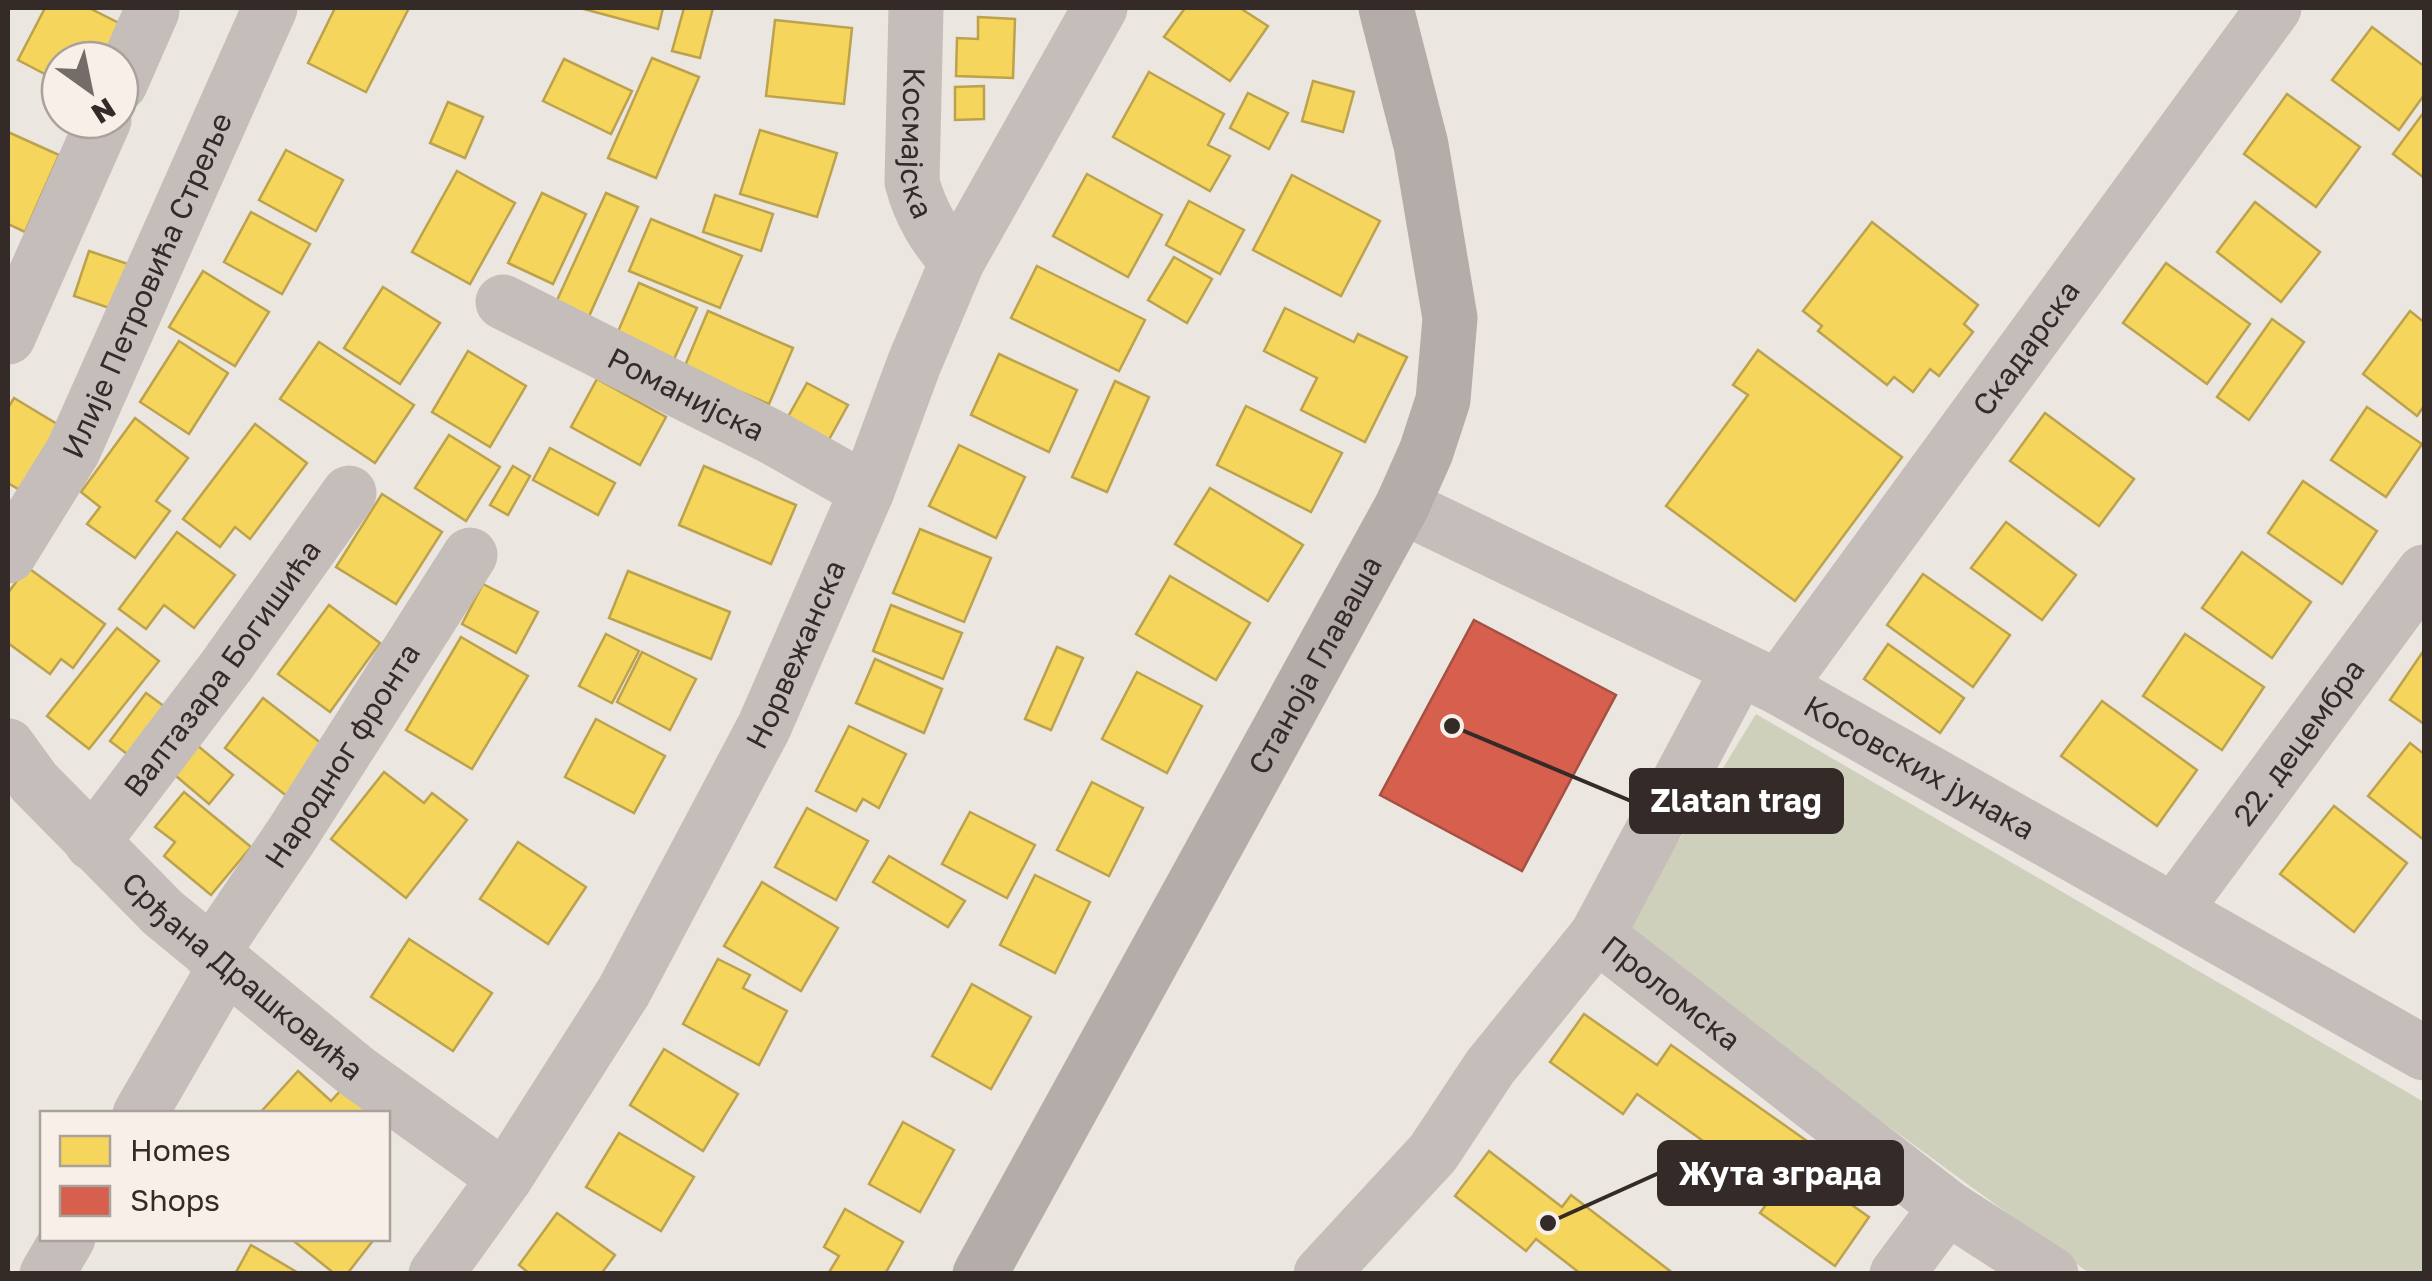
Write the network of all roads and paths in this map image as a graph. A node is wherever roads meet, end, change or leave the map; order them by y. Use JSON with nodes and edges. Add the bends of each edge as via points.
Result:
{"nodes":[{"id":1,"x":270,"y":8,"type":"edge"},
{"id":2,"x":916,"y":8,"type":"edge"},
{"id":3,"x":1100,"y":8,"type":"edge"},
{"id":4,"x":1386,"y":8,"type":"edge"},
{"id":5,"x":2274,"y":8,"type":"edge"},
{"id":6,"x":152,"y":11,"type":"dead end"},
{"id":7,"x":139,"y":40,"type":"edge"},
{"id":8,"x":95,"y":140,"type":"edge"},
{"id":9,"x":958,"y":262,"type":"junction"},
{"id":10,"x":503,"y":302,"type":"dead end"},
{"id":11,"x":8,"y":336,"type":"edge"},
{"id":12,"x":867,"y":491,"type":"junction"},
{"id":13,"x":349,"y":492,"type":"dead end"},
{"id":14,"x":1402,"y":506,"type":"junction"},
{"id":15,"x":470,"y":555,"type":"dead end"},
{"id":16,"x":8,"y":556,"type":"edge"},
{"id":17,"x":2424,"y":572,"type":"edge"},
{"id":18,"x":1759,"y":678,"type":"junction"},
{"id":19,"x":8,"y":746,"type":"edge"},
{"id":20,"x":92,"y":842,"type":"junction"},
{"id":21,"x":2174,"y":911,"type":"junction"},
{"id":22,"x":1597,"y":934,"type":"junction"},
{"id":23,"x":218,"y":960,"type":"junction"},
{"id":24,"x":2424,"y":1052,"type":"edge"},
{"id":25,"x":142,"y":1111,"type":"edge"},
{"id":26,"x":505,"y":1178,"type":"junction"},
{"id":27,"x":1946,"y":1207,"type":"junction"},
{"id":28,"x":66,"y":1241,"type":"edge"},
{"id":29,"x":47,"y":1274,"type":"edge"},
{"id":30,"x":436,"y":1274,"type":"edge"},
{"id":31,"x":980,"y":1274,"type":"edge"},
{"id":32,"x":1321,"y":1274,"type":"edge"},
{"id":33,"x":1897,"y":1274,"type":"edge"},
{"id":34,"x":2052,"y":1274,"type":"edge"}],
"edges":[{"from":1,"to":16,"type":"street","name":"Илије Петровића Стреље","via":[[73,450]]},
{"from":2,"to":9,"type":"street","name":"Космајска","via":[[912,182],[932,235]]},
{"from":3,"to":9,"type":"street","name":"Норвежанска"},
{"from":4,"to":14,"type":"main road","name":"Станоја Главаша","via":[[1421,146],[1450,318],[1443,400]]},
{"from":5,"to":18,"type":"street","name":"Скадарска"},
{"from":6,"to":7,"type":"street"},
{"from":8,"to":11,"type":"street"},
{"from":9,"to":12,"type":"street","name":"Норвежанска"},
{"from":10,"to":12,"type":"street","name":"Романијска"},
{"from":12,"to":26,"type":"street","name":"Норвежанска","via":[[754,744],[624,992]]},
{"from":13,"to":20,"type":"street","name":"Валтазара Богишића"},
{"from":14,"to":18,"type":"street","name":"Косовских јунака"},
{"from":14,"to":31,"type":"main road","name":"Станоја Главаша"},
{"from":15,"to":23,"type":"street","name":"Народног фронта"},
{"from":17,"to":21,"type":"street","name":"22. децембра"},
{"from":18,"to":21,"type":"street","name":"Косовских јунака"},
{"from":18,"to":22,"type":"street","name":"Скадарска"},
{"from":19,"to":20,"type":"street","name":"Срђана Драшковића"},
{"from":20,"to":23,"type":"street","name":"Срђана Драшковића"},
{"from":21,"to":24,"type":"street","name":"Косовских јунака"},
{"from":22,"to":27,"type":"street","name":"Проломска"},
{"from":22,"to":32,"type":"street","name":"Проломска","via":[[1490,1067],[1433,1154]]},
{"from":23,"to":25,"type":"street","name":"Народног фронта"},
{"from":23,"to":26,"type":"street","name":"Срђана Драшковића"},
{"from":26,"to":30,"type":"street","name":"Норвежанска"},
{"from":27,"to":33,"type":"street"},
{"from":27,"to":34,"type":"street","name":"Проломска"},
{"from":28,"to":29,"type":"street"}]}
